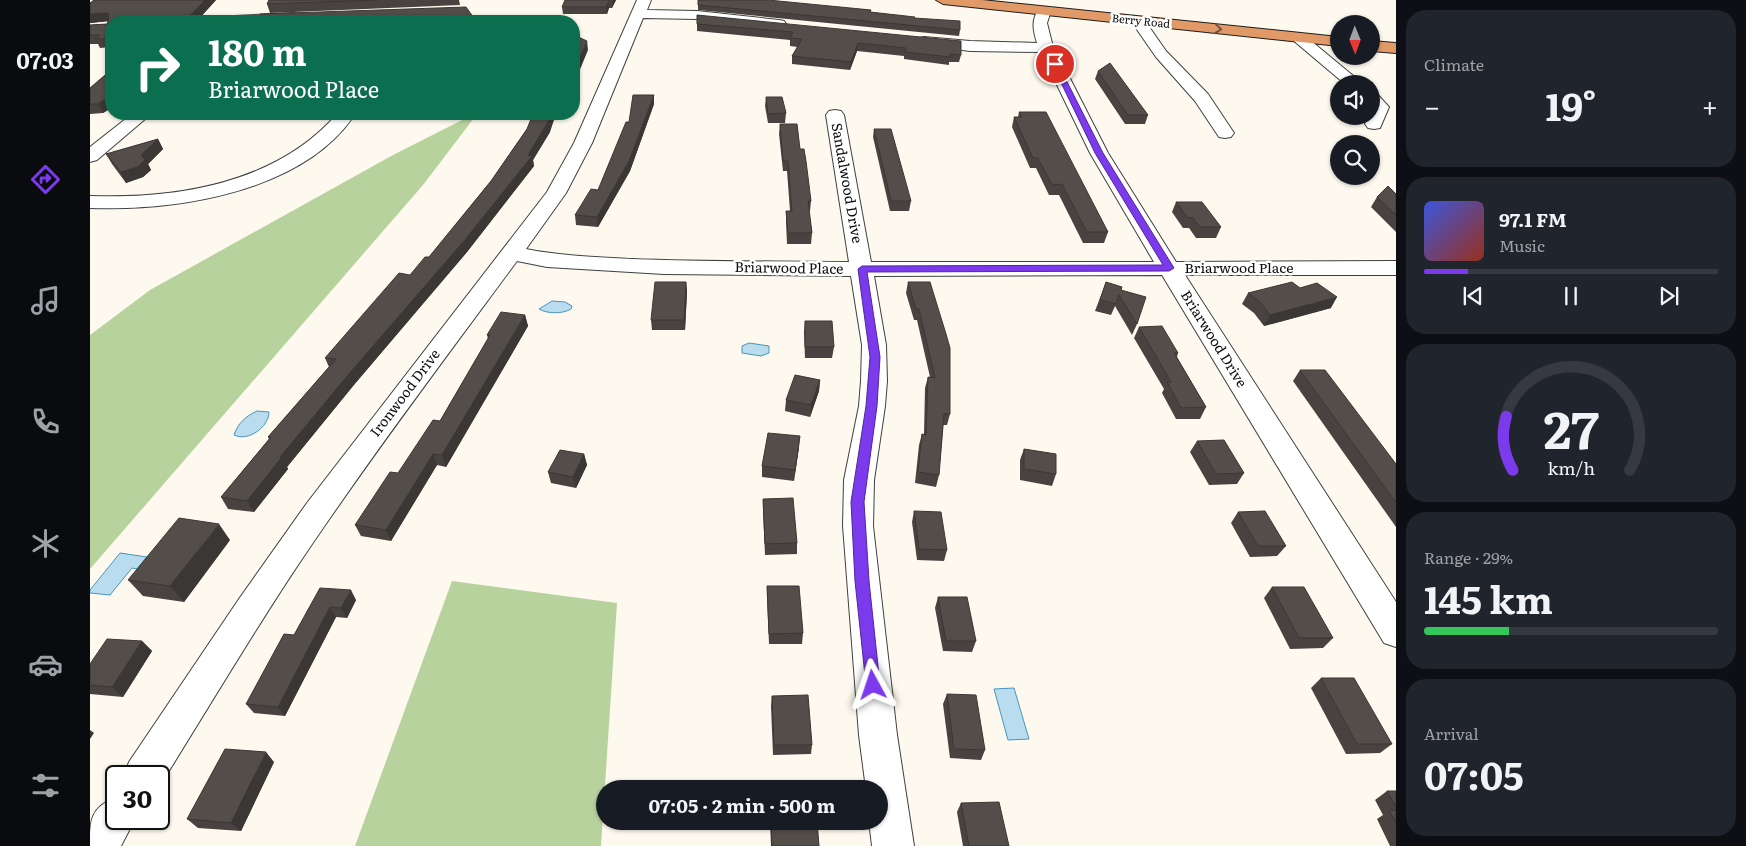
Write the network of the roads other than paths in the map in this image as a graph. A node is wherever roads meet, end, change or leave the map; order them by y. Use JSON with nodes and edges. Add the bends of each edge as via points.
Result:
{"nodes":[{"id":1,"x":943,"y":0,"type":"edge"},
{"id":2,"x":1047,"y":5,"type":"edge"},
{"id":3,"x":240,"y":7,"type":"dead end"},
{"id":4,"x":641,"y":7,"type":"edge"},
{"id":5,"x":234,"y":15,"type":"edge"},
{"id":6,"x":1138,"y":21,"type":"junction"},
{"id":7,"x":796,"y":26,"type":"edge"},
{"id":8,"x":1330,"y":29,"type":"edge"},
{"id":9,"x":1380,"y":34,"type":"edge"},
{"id":10,"x":1396,"y":35,"type":"edge"},
{"id":11,"x":1300,"y":38,"type":"junction"},
{"id":12,"x":914,"y":40,"type":"edge"},
{"id":13,"x":1330,"y":41,"type":"edge"},
{"id":14,"x":1380,"y":47,"type":"edge"},
{"id":15,"x":1047,"y":48,"type":"junction"},
{"id":16,"x":1396,"y":48,"type":"edge"},
{"id":17,"x":1344,"y":75,"type":"edge"},
{"id":18,"x":835,"y":115,"type":"dead end"},
{"id":19,"x":135,"y":120,"type":"edge"},
{"id":20,"x":341,"y":120,"type":"edge"},
{"id":21,"x":1224,"y":133,"type":"dead end"},
{"id":22,"x":90,"y":156,"type":"edge"},
{"id":23,"x":90,"y":202,"type":"edge"},
{"id":24,"x":512,"y":254,"type":"junction"},
{"id":25,"x":1169,"y":268,"type":"junction"},
{"id":26,"x":1396,"y":268,"type":"edge"},
{"id":27,"x":862,"y":269,"type":"junction"},
{"id":28,"x":1396,"y":632,"type":"edge"},
{"id":29,"x":150,"y":765,"type":"edge"},
{"id":30,"x":108,"y":830,"type":"edge"},
{"id":31,"x":98,"y":846,"type":"edge"},
{"id":32,"x":894,"y":846,"type":"edge"}],
"edges":[{"from":1,"to":2,"type":"highway","name":"Berry Road"},
{"from":2,"to":6,"type":"highway","name":"Berry Road"},
{"from":2,"to":8,"type":"highway","name":"Berry Road"},
{"from":2,"to":15,"type":"street","name":"Briarwood Drive","via":[[1040,18]]},
{"from":3,"to":5,"type":"street"},
{"from":4,"to":7,"type":"street"},
{"from":4,"to":24,"type":"street","name":"Ironwood Drive","via":[[566,177]]},
{"from":6,"to":11,"type":"highway","name":"Berry Road","one_way":true},
{"from":6,"to":21,"type":"street","via":[[1161,54],[1202,98]]},
{"from":9,"to":10,"type":"highway"},
{"from":11,"to":13,"type":"highway","name":"Berry Road"},
{"from":11,"to":17,"type":"street"},
{"from":12,"to":15,"type":"street","via":[[952,45]]},
{"from":14,"to":16,"type":"highway"},
{"from":15,"to":25,"type":"street","name":"Briarwood Drive","via":[[1099,153]]},
{"from":18,"to":27,"type":"street","name":"Sandalwood Drive"},
{"from":19,"to":22,"type":"street"},
{"from":20,"to":23,"type":"street","via":[[308,151],[277,168],[236,184],[158,201]]},
{"from":24,"to":27,"type":"street","name":"Briarwood Place","via":[[618,266]]},
{"from":24,"to":29,"type":"street","name":"Ironwood Drive","via":[[390,412],[318,512]]},
{"from":25,"to":26,"type":"street","name":"Briarwood Place"},
{"from":25,"to":27,"type":"street","name":"Briarwood Place"},
{"from":25,"to":28,"type":"street","name":"Briarwood Drive"},
{"from":27,"to":32,"type":"street","name":"Sandalwood Drive","via":[[875,357],[872,406],[859,480],[858,526],[878,735]]},
{"from":30,"to":31,"type":"street"}]}
